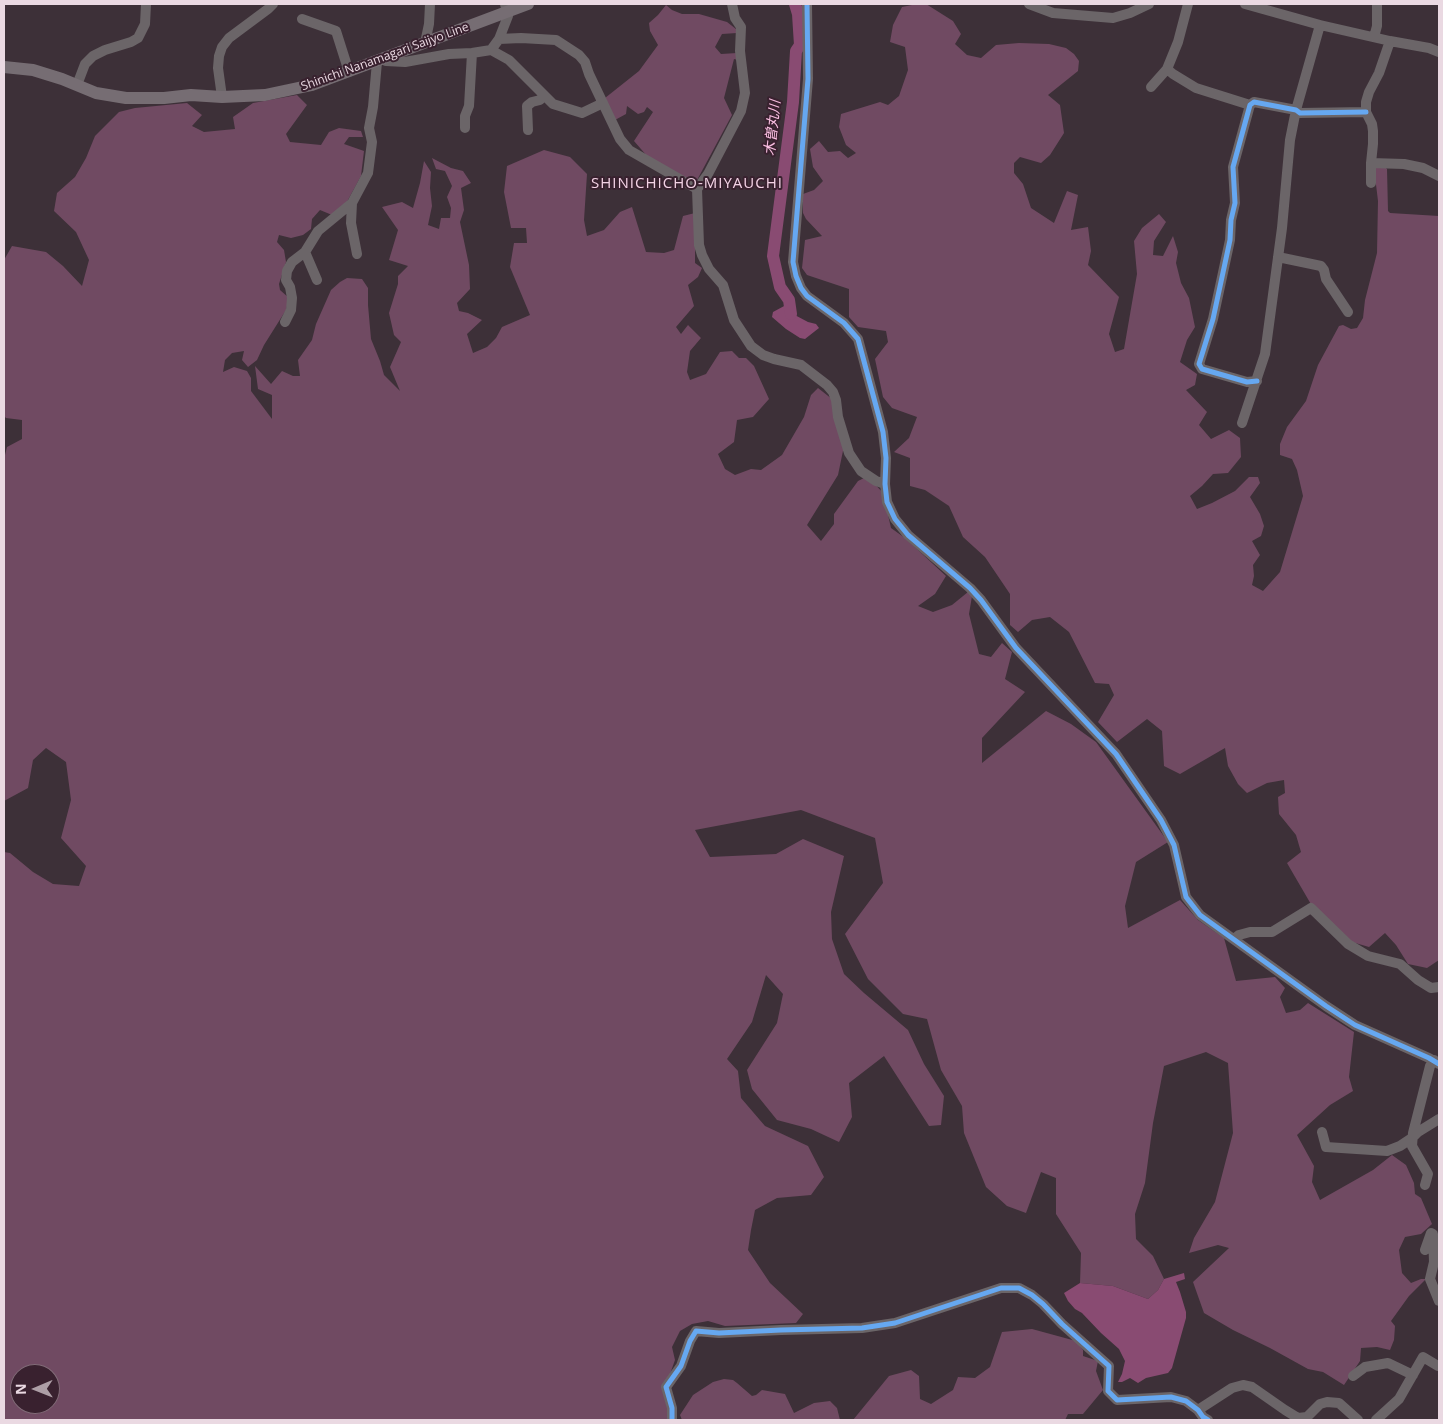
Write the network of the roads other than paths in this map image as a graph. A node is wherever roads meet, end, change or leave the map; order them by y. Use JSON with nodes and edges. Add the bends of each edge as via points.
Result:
{"nodes":[{"id":1,"x":146,"y":4,"type":"edge"},
{"id":2,"x":273,"y":4,"type":"edge"},
{"id":3,"x":430,"y":4,"type":"edge"},
{"id":4,"x":528,"y":4,"type":"edge"},
{"id":5,"x":732,"y":4,"type":"edge"},
{"id":6,"x":807,"y":4,"type":"edge"},
{"id":7,"x":1029,"y":4,"type":"edge"},
{"id":8,"x":1149,"y":4,"type":"edge"},
{"id":9,"x":1188,"y":4,"type":"edge"},
{"id":10,"x":1245,"y":4,"type":"edge"},
{"id":11,"x":1377,"y":4,"type":"edge"},
{"id":12,"x":506,"y":8,"type":"edge"},
{"id":13,"x":302,"y":19,"type":"dead end"},
{"id":14,"x":1320,"y":25,"type":"junction"},
{"id":15,"x":1374,"y":37,"type":"junction"},
{"id":16,"x":499,"y":39,"type":"junction"},
{"id":17,"x":1390,"y":41,"type":"junction"},
{"id":18,"x":425,"y":43,"type":"junction"},
{"id":19,"x":491,"y":50,"type":"junction"},
{"id":20,"x":1439,"y":52,"type":"edge"},
{"id":21,"x":472,"y":54,"type":"junction"},
{"id":22,"x":380,"y":60,"type":"junction"},
{"id":23,"x":4,"y":67,"type":"edge"},
{"id":24,"x":1167,"y":69,"type":"junction"},
{"id":25,"x":349,"y":72,"type":"junction"},
{"id":26,"x":78,"y":85,"type":"junction"},
{"id":27,"x":1151,"y":87,"type":"dead end"},
{"id":28,"x":544,"y":95,"type":"junction"},
{"id":29,"x":222,"y":97,"type":"junction"},
{"id":30,"x":602,"y":103,"type":"junction"},
{"id":31,"x":1250,"y":105,"type":"junction"},
{"id":32,"x":1296,"y":110,"type":"junction"},
{"id":33,"x":1366,"y":112,"type":"junction"},
{"id":34,"x":465,"y":128,"type":"dead end"},
{"id":35,"x":528,"y":130,"type":"dead end"},
{"id":36,"x":1371,"y":163,"type":"junction"},
{"id":37,"x":1439,"y":176,"type":"edge"},
{"id":38,"x":1371,"y":182,"type":"dead end"},
{"id":39,"x":697,"y":189,"type":"junction"},
{"id":40,"x":352,"y":203,"type":"junction"},
{"id":41,"x":305,"y":252,"type":"junction"},
{"id":42,"x":357,"y":254,"type":"dead end"},
{"id":43,"x":1278,"y":257,"type":"junction"},
{"id":44,"x":317,"y":280,"type":"dead end"},
{"id":45,"x":1348,"y":312,"type":"dead end"},
{"id":46,"x":285,"y":322,"type":"dead end"},
{"id":47,"x":1256,"y":381,"type":"junction"},
{"id":48,"x":1242,"y":424,"type":"dead end"},
{"id":49,"x":885,"y":484,"type":"junction"},
{"id":50,"x":1234,"y":939,"type":"junction"},
{"id":51,"x":1439,"y":987,"type":"edge"},
{"id":52,"x":1436,"y":1062,"type":"edge"},
{"id":53,"x":1439,"y":1119,"type":"edge"},
{"id":54,"x":1322,"y":1132,"type":"dead end"},
{"id":55,"x":1412,"y":1138,"type":"junction"},
{"id":56,"x":1425,"y":1185,"type":"dead end"},
{"id":57,"x":1425,"y":1250,"type":"dead end"},
{"id":58,"x":1439,"y":1301,"type":"edge"},
{"id":59,"x":1439,"y":1369,"type":"edge"},
{"id":60,"x":1413,"y":1375,"type":"junction"},
{"id":61,"x":1353,"y":1376,"type":"dead end"},
{"id":62,"x":1198,"y":1410,"type":"junction"},
{"id":63,"x":672,"y":1420,"type":"edge"},
{"id":64,"x":1208,"y":1420,"type":"edge"},
{"id":65,"x":1358,"y":1420,"type":"edge"},
{"id":66,"x":1376,"y":1420,"type":"edge"}],
"edges":[{"from":1,"to":26,"type":"street","via":[[145,24],[138,38],[93,56],[85,64]]},
{"from":2,"to":29,"type":"street","via":[[222,47],[218,68]]},
{"from":3,"to":18,"type":"street","via":[[430,24]]},
{"from":4,"to":12,"type":"main road","name":"Shinichi Nanamagari Saijyo Line"},
{"from":5,"to":39,"type":"street","via":[[741,27],[740,52],[745,93],[741,112]]},
{"from":6,"to":49,"type":"street","via":[[808,78],[793,262],[801,288],[844,323],[858,340],[883,432]]},
{"from":7,"to":8,"type":"street","via":[[1053,13],[1112,18]]},
{"from":9,"to":24,"type":"street"},
{"from":10,"to":14,"type":"street"},
{"from":11,"to":15,"type":"street"},
{"from":12,"to":16,"type":"street","via":[[508,16]]},
{"from":12,"to":18,"type":"main road","name":"Shinichi Nanamagari Saijyo Line"},
{"from":13,"to":25,"type":"street","via":[[336,31]]},
{"from":14,"to":15,"type":"street"},
{"from":14,"to":32,"type":"street"},
{"from":15,"to":17,"type":"street"},
{"from":16,"to":19,"type":"street"},
{"from":16,"to":30,"type":"street","via":[[556,40],[580,54]]},
{"from":17,"to":20,"type":"street"},
{"from":17,"to":33,"type":"street","via":[[1369,92]]},
{"from":18,"to":22,"type":"main road","name":"Shinichi Nanamagari Saijyo Line"},
{"from":19,"to":21,"type":"street"},
{"from":19,"to":28,"type":"street","via":[[509,60]]},
{"from":21,"to":22,"type":"street","via":[[449,54],[405,62]]},
{"from":21,"to":34,"type":"street"},
{"from":22,"to":25,"type":"main road","name":"Shinichi Nanamagari Saijyo Line"},
{"from":22,"to":40,"type":"street","via":[[369,128],[372,142],[368,173]]},
{"from":23,"to":26,"type":"main road","name":"Shinichi Nanamagari Saijyo Line","via":[[33,70]]},
{"from":24,"to":27,"type":"street"},
{"from":24,"to":31,"type":"street","via":[[1196,88]]},
{"from":25,"to":29,"type":"main road","name":"Shinichi Nanamagari Saijyo Line","via":[[312,85],[265,95]]},
{"from":26,"to":29,"type":"main road","name":"Shinichi Nanamagari Saijyo Line","via":[[96,93],[126,98]]},
{"from":28,"to":30,"type":"street","via":[[553,104],[582,113]]},
{"from":28,"to":35,"type":"street","via":[[528,106]]},
{"from":30,"to":39,"type":"street","via":[[629,150]]},
{"from":31,"to":32,"type":"street","via":[[1254,102]]},
{"from":31,"to":47,"type":"street","via":[[1234,167],[1230,240],[1213,319],[1199,364],[1202,368],[1247,382]]},
{"from":32,"to":33,"type":"street","via":[[1300,113]]},
{"from":32,"to":43,"type":"street"},
{"from":33,"to":36,"type":"street","via":[[1373,130]]},
{"from":36,"to":37,"type":"street","via":[[1404,164]]},
{"from":36,"to":38,"type":"street"},
{"from":39,"to":49,"type":"street","via":[[702,255],[723,285],[734,320],[743,335],[763,355],[801,365],[827,385],[836,400],[850,453],[861,471]]},
{"from":40,"to":41,"type":"street","via":[[318,231]]},
{"from":40,"to":42,"type":"street","via":[[351,223]]},
{"from":41,"to":44,"type":"street"},
{"from":41,"to":46,"type":"street","via":[[292,262],[287,271],[286,280],[292,298]]},
{"from":43,"to":45,"type":"street","via":[[1321,266]]},
{"from":43,"to":47,"type":"street","via":[[1265,354]]},
{"from":47,"to":48,"type":"street"},
{"from":49,"to":50,"type":"street","via":[[895,519],[908,535],[970,588],[1016,648],[1116,754],[1174,845],[1186,897],[1200,915]]},
{"from":50,"to":51,"type":"street","via":[[1250,932],[1272,932],[1311,908],[1348,944],[1368,956],[1400,964],[1431,988]]},
{"from":50,"to":52,"type":"street","via":[[1355,1025]]},
{"from":52,"to":55,"type":"street","via":[[1430,1066]]},
{"from":53,"to":55,"type":"street"},
{"from":54,"to":55,"type":"street","via":[[1326,1147],[1386,1151]]},
{"from":55,"to":56,"type":"street","via":[[1412,1146],[1428,1174]]},
{"from":57,"to":58,"type":"street","via":[[1431,1233],[1434,1262],[1430,1278]]},
{"from":59,"to":60,"type":"street","via":[[1423,1357]]},
{"from":60,"to":61,"type":"street","via":[[1388,1363],[1365,1367]]},
{"from":60,"to":66,"type":"street","via":[[1399,1399]]},
{"from":62,"to":63,"type":"street","via":[[1186,1401],[1171,1397],[1117,1400],[1108,1391],[1110,1366],[1032,1295],[1019,1288],[1000,1288],[895,1323],[862,1328],[696,1331],[681,1366],[666,1387]]},
{"from":62,"to":64,"type":"street"},
{"from":62,"to":65,"type":"street","via":[[1232,1388],[1243,1385],[1252,1386],[1298,1418],[1307,1417],[1320,1404],[1328,1402],[1339,1404]]}]}
